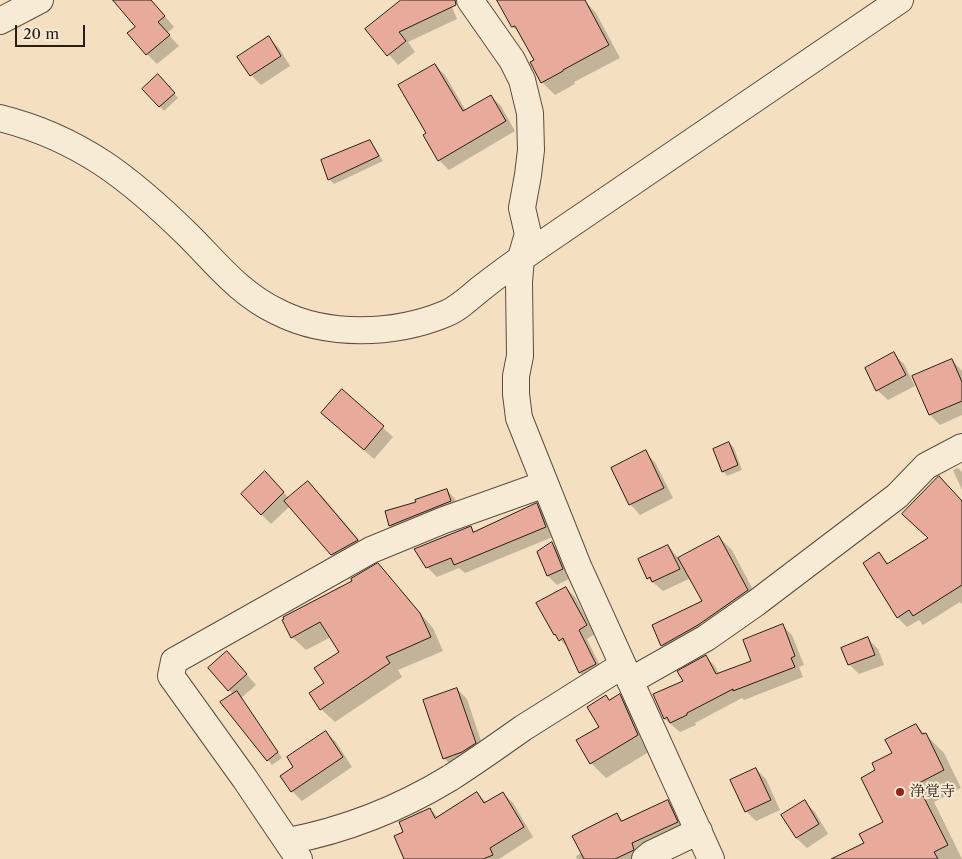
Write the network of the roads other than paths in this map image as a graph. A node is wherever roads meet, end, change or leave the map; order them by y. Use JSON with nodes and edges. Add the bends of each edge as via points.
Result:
{"nodes":[{"id":1,"x":40,"y":0,"type":"edge"},
{"id":2,"x":470,"y":0,"type":"edge"},
{"id":3,"x":900,"y":0,"type":"edge"},
{"id":4,"x":0,"y":21,"type":"edge"},
{"id":5,"x":0,"y":118,"type":"edge"},
{"id":6,"x":521,"y":258,"type":"junction"},
{"id":7,"x":962,"y":447,"type":"edge"},
{"id":8,"x":545,"y":484,"type":"junction"},
{"id":9,"x":626,"y":673,"type":"junction"},
{"id":10,"x":699,"y":831,"type":"junction"},
{"id":11,"x":293,"y":850,"type":"edge"},
{"id":12,"x":645,"y":859,"type":"edge"},
{"id":13,"x":711,"y":859,"type":"edge"}],
"edges":[{"from":1,"to":4,"type":"street"},
{"from":2,"to":6,"type":"street","via":[[512,60],[522,80],[530,113],[528,175],[522,208],[528,234]]},
{"from":3,"to":6,"type":"street"},
{"from":5,"to":6,"type":"street","via":[[51,134],[95,158],[132,183],[240,289],[278,313],[317,326],[360,331],[402,328],[447,314]]},
{"from":6,"to":8,"type":"street","via":[[520,356],[516,394],[519,418]]},
{"from":7,"to":9,"type":"street","via":[[926,466],[896,496],[756,604],[706,638]]},
{"from":8,"to":9,"type":"street"},
{"from":8,"to":11,"type":"street","via":[[371,550],[174,661],[171,676]]},
{"from":9,"to":10,"type":"street"},
{"from":9,"to":11,"type":"street","via":[[555,708],[450,778],[398,806],[321,835]]},
{"from":10,"to":12,"type":"street"},
{"from":10,"to":13,"type":"street"}]}
